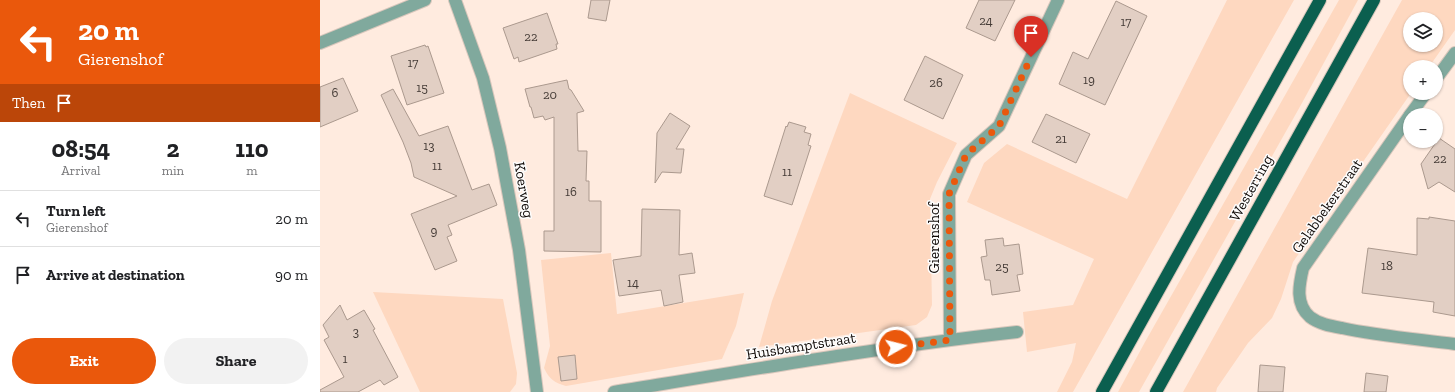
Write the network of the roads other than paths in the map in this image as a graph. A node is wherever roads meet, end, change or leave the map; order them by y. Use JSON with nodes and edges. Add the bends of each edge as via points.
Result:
{"nodes":[{"id":1,"x":424,"y":0,"type":"edge"},
{"id":2,"x":455,"y":0,"type":"edge"},
{"id":3,"x":1058,"y":0,"type":"edge"},
{"id":4,"x":1320,"y":0,"type":"edge"},
{"id":5,"x":1374,"y":0,"type":"edge"},
{"id":6,"x":320,"y":44,"type":"edge"},
{"id":7,"x":1455,"y":53,"type":"edge"},
{"id":8,"x":1443,"y":69,"type":"edge"},
{"id":9,"x":1403,"y":125,"type":"edge"},
{"id":10,"x":1017,"y":332,"type":"dead end"},
{"id":11,"x":950,"y":340,"type":"junction"},
{"id":12,"x":1455,"y":344,"type":"edge"},
{"id":13,"x":538,"y":392,"type":"edge"},
{"id":14,"x":614,"y":392,"type":"edge"},
{"id":15,"x":1102,"y":392,"type":"edge"},
{"id":16,"x":1156,"y":392,"type":"edge"}],
"edges":[{"from":1,"to":6,"type":"street"},
{"from":2,"to":13,"type":"street","name":"Koerweg","via":[[483,78],[500,148],[519,250]]},
{"from":3,"to":11,"type":"street","name":"Gierenshof","via":[[999,126],[966,155],[949,194]]},
{"from":4,"to":15,"type":"highway","name":"Westerring"},
{"from":5,"to":16,"type":"highway","name":"Westerring"},
{"from":7,"to":8,"type":"street"},
{"from":9,"to":12,"type":"street","name":"Gelabbekerstraat","via":[[1303,268],[1298,291],[1301,305],[1310,317],[1321,323],[1364,332]]},
{"from":10,"to":11,"type":"street","name":"Huisbamptstraat"},
{"from":11,"to":14,"type":"street","name":"Huisbamptstraat"}]}
